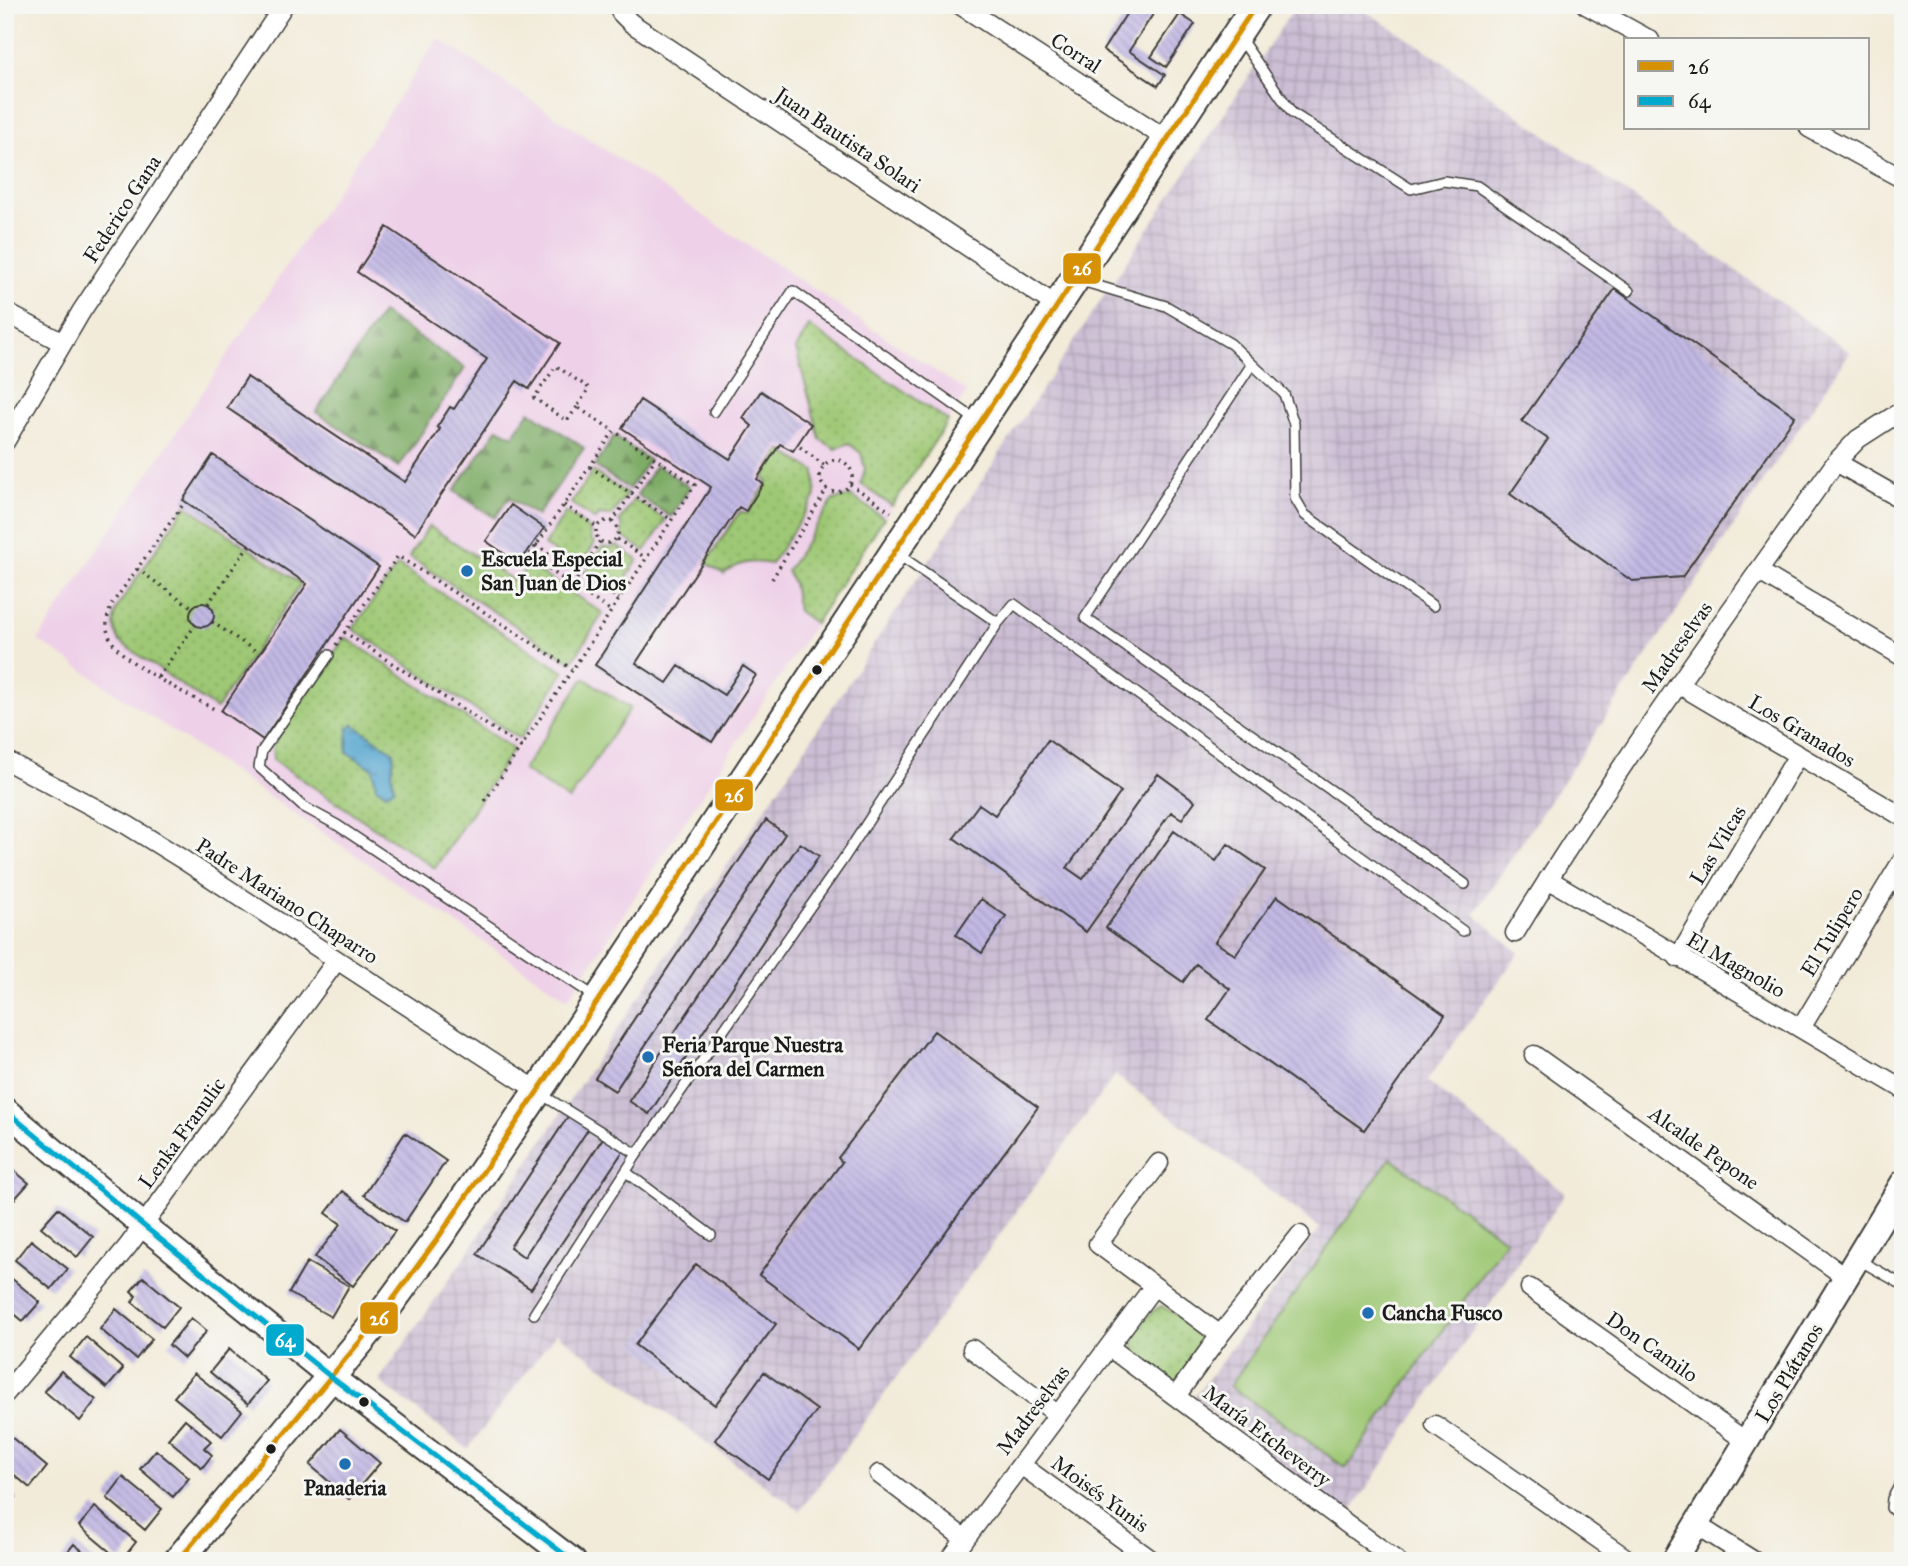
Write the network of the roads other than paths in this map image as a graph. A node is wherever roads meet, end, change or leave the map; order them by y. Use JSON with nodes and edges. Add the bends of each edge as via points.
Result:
{"nodes":[{"id":1,"x":284,"y":5,"type":"edge"},
{"id":2,"x":960,"y":5,"type":"edge"},
{"id":3,"x":1256,"y":5,"type":"edge"},
{"id":4,"x":1586,"y":5,"type":"edge"},
{"id":5,"x":618,"y":6,"type":"edge"},
{"id":6,"x":1237,"y":34,"type":"junction"},
{"id":7,"x":1646,"y":38,"type":"edge"},
{"id":8,"x":1813,"y":130,"type":"edge"},
{"id":9,"x":1168,"y":140,"type":"junction"},
{"id":10,"x":1903,"y":179,"type":"edge"},
{"id":11,"x":1075,"y":279,"type":"junction"},
{"id":12,"x":1629,"y":291,"type":"dead end"},
{"id":13,"x":1057,"y":306,"type":"junction"},
{"id":14,"x":5,"y":312,"type":"edge"},
{"id":15,"x":61,"y":342,"type":"junction"},
{"id":16,"x":1252,"y":364,"type":"junction"},
{"id":17,"x":1903,"y":410,"type":"edge"},
{"id":18,"x":714,"y":412,"type":"dead end"},
{"id":19,"x":980,"y":423,"type":"junction"},
{"id":20,"x":5,"y":442,"type":"edge"},
{"id":21,"x":1836,"y":462,"type":"junction"},
{"id":22,"x":1903,"y":500,"type":"edge"},
{"id":23,"x":895,"y":552,"type":"junction"},
{"id":24,"x":1758,"y":571,"type":"junction"},
{"id":25,"x":1433,"y":606,"type":"dead end"},
{"id":26,"x":998,"y":623,"type":"junction"},
{"id":27,"x":329,"y":655,"type":"road end"},
{"id":28,"x":1903,"y":657,"type":"edge"},
{"id":29,"x":1678,"y":684,"type":"junction"},
{"id":30,"x":1798,"y":755,"type":"junction"},
{"id":31,"x":5,"y":760,"type":"edge"},
{"id":32,"x":1903,"y":817,"type":"edge"},
{"id":33,"x":1903,"y":859,"type":"edge"},
{"id":34,"x":1548,"y":879,"type":"junction"},
{"id":35,"x":1465,"y":884,"type":"dead end"},
{"id":36,"x":1463,"y":931,"type":"dead end"},
{"id":37,"x":1515,"y":933,"type":"dead end"},
{"id":38,"x":1678,"y":958,"type":"junction"},
{"id":39,"x":337,"y":960,"type":"junction"},
{"id":40,"x":599,"y":999,"type":"junction"},
{"id":41,"x":1801,"y":1028,"type":"junction"},
{"id":42,"x":1534,"y":1055,"type":"dead end"},
{"id":43,"x":1903,"y":1089,"type":"edge"},
{"id":44,"x":538,"y":1091,"type":"junction"},
{"id":45,"x":5,"y":1110,"type":"edge"},
{"id":46,"x":637,"y":1154,"type":"junction"},
{"id":47,"x":1159,"y":1163,"type":"dead end"},
{"id":48,"x":626,"y":1172,"type":"junction"},
{"id":49,"x":1903,"y":1184,"type":"edge"},
{"id":50,"x":144,"y":1226,"type":"junction"},
{"id":51,"x":711,"y":1235,"type":"dead end"},
{"id":52,"x":1300,"y":1235,"type":"dead end"},
{"id":53,"x":1852,"y":1268,"type":"junction"},
{"id":54,"x":1903,"y":1285,"type":"edge"},
{"id":55,"x":1154,"y":1286,"type":"junction"},
{"id":56,"x":1530,"y":1288,"type":"dead end"},
{"id":57,"x":534,"y":1314,"type":"dead end"},
{"id":58,"x":1220,"y":1335,"type":"junction"},
{"id":59,"x":1109,"y":1347,"type":"junction"},
{"id":60,"x":972,"y":1349,"type":"dead end"},
{"id":61,"x":331,"y":1377,"type":"junction"},
{"id":62,"x":5,"y":1394,"type":"edge"},
{"id":63,"x":1176,"y":1396,"type":"junction"},
{"id":64,"x":1058,"y":1415,"type":"junction"},
{"id":65,"x":1435,"y":1425,"type":"dead end"},
{"id":66,"x":1747,"y":1442,"type":"junction"},
{"id":67,"x":1021,"y":1465,"type":"junction"},
{"id":68,"x":879,"y":1474,"type":"dead end"},
{"id":69,"x":1903,"y":1479,"type":"edge"},
{"id":70,"x":1903,"y":1521,"type":"edge"},
{"id":71,"x":1697,"y":1525,"type":"junction"},
{"id":72,"x":965,"y":1539,"type":"junction"},
{"id":73,"x":1147,"y":1559,"type":"edge"},
{"id":74,"x":178,"y":1561,"type":"edge"},
{"id":75,"x":573,"y":1561,"type":"edge"},
{"id":76,"x":949,"y":1561,"type":"edge"},
{"id":77,"x":1397,"y":1561,"type":"edge"},
{"id":78,"x":1630,"y":1561,"type":"edge"},
{"id":79,"x":1674,"y":1561,"type":"edge"},
{"id":80,"x":1754,"y":1561,"type":"edge"}],
"edges":[{"from":1,"to":15,"type":"street","name":"Federico Gana"},
{"from":2,"to":9,"type":"street","name":"Corral"},
{"from":3,"to":6,"type":"main road"},
{"from":4,"to":7,"type":"street"},
{"from":5,"to":13,"type":"street","name":"Juan Bautista Solari","via":[[631,23]]},
{"from":6,"to":9,"type":"main road"},
{"from":6,"to":12,"type":"lane","via":[[1292,113],[1411,189],[1444,181],[1477,186]]},
{"from":8,"to":10,"type":"street"},
{"from":9,"to":11,"type":"main road"},
{"from":11,"to":13,"type":"main road"},
{"from":11,"to":16,"type":"lane","via":[[1166,306],[1231,344]]},
{"from":13,"to":19,"type":"main road"},
{"from":14,"to":15,"type":"street"},
{"from":15,"to":20,"type":"street","name":"Federico Gana"},
{"from":16,"to":25,"type":"lane","via":[[1284,394],[1294,424],[1294,498],[1305,515]]},
{"from":16,"to":35,"type":"lane","via":[[1085,618]]},
{"from":17,"to":21,"type":"street","name":"Madreselvas","via":[[1858,439]]},
{"from":18,"to":19,"type":"lane","via":[[793,291]]},
{"from":19,"to":23,"type":"main road"},
{"from":21,"to":22,"type":"street"},
{"from":21,"to":24,"type":"street","name":"Madreselvas"},
{"from":23,"to":26,"type":"lane"},
{"from":23,"to":40,"type":"main road"},
{"from":24,"to":28,"type":"street"},
{"from":24,"to":29,"type":"street","name":"Madreselvas"},
{"from":26,"to":36,"type":"lane","via":[[1014,604]]},
{"from":26,"to":46,"type":"lane","via":[[840,864]]},
{"from":27,"to":40,"type":"lane","via":[[262,751],[259,767],[264,774],[302,806]]},
{"from":29,"to":30,"type":"street","name":"Los Granados"},
{"from":29,"to":34,"type":"street","name":"Madreselvas"},
{"from":30,"to":32,"type":"street","name":"Los Granados"},
{"from":30,"to":38,"type":"street","name":"Las Vilcas"},
{"from":31,"to":39,"type":"street","name":"Padre Mariano Chaparro","via":[[127,825]]},
{"from":33,"to":41,"type":"street","name":"El Tulipero"},
{"from":34,"to":37,"type":"street","name":"Madreselvas"},
{"from":34,"to":38,"type":"street","name":"El Magnolio"},
{"from":38,"to":41,"type":"street","name":"El Magnolio"},
{"from":39,"to":44,"type":"street","name":"Padre Mariano Chaparro"},
{"from":39,"to":50,"type":"street","name":"Lenka Franulic"},
{"from":40,"to":44,"type":"main road"},
{"from":41,"to":43,"type":"street","name":"El Magnolio"},
{"from":42,"to":53,"type":"street","name":"Alcalde Pepone"},
{"from":44,"to":46,"type":"lane"},
{"from":44,"to":61,"type":"main road","via":[[408,1280]]},
{"from":45,"to":50,"type":"main road"},
{"from":46,"to":48,"type":"lane"},
{"from":47,"to":55,"type":"street","via":[[1098,1244]]},
{"from":48,"to":51,"type":"lane"},
{"from":48,"to":57,"type":"lane"},
{"from":49,"to":53,"type":"main road","name":"Los Plátanos"},
{"from":50,"to":61,"type":"main road"},
{"from":50,"to":62,"type":"street","name":"Lenka Franulic"},
{"from":52,"to":58,"type":"street"},
{"from":53,"to":54,"type":"lane"},
{"from":53,"to":66,"type":"main road","name":"Los Plátanos"},
{"from":55,"to":58,"type":"street"},
{"from":55,"to":59,"type":"street","name":"Madreselvas"},
{"from":56,"to":66,"type":"street","name":"Don Camilo"},
{"from":58,"to":63,"type":"street"},
{"from":59,"to":63,"type":"street","name":"María Etcheverry"},
{"from":59,"to":64,"type":"street","name":"Madreselvas"},
{"from":60,"to":64,"type":"street"},
{"from":61,"to":74,"type":"main road"},
{"from":61,"to":75,"type":"main road"},
{"from":63,"to":77,"type":"street","name":"María Etcheverry"},
{"from":64,"to":67,"type":"street","name":"Madreselvas"},
{"from":65,"to":78,"type":"street"},
{"from":66,"to":71,"type":"main road","name":"Los Plátanos"},
{"from":67,"to":72,"type":"street","name":"Madreselvas"},
{"from":67,"to":73,"type":"street","name":"Moisés Yunis"},
{"from":68,"to":72,"type":"street"},
{"from":69,"to":70,"type":"lane","via":[[1891,1508]]},
{"from":71,"to":79,"type":"main road","name":"Los Plátanos"},
{"from":71,"to":80,"type":"street"},
{"from":72,"to":76,"type":"street","name":"Madreselvas"}]}
